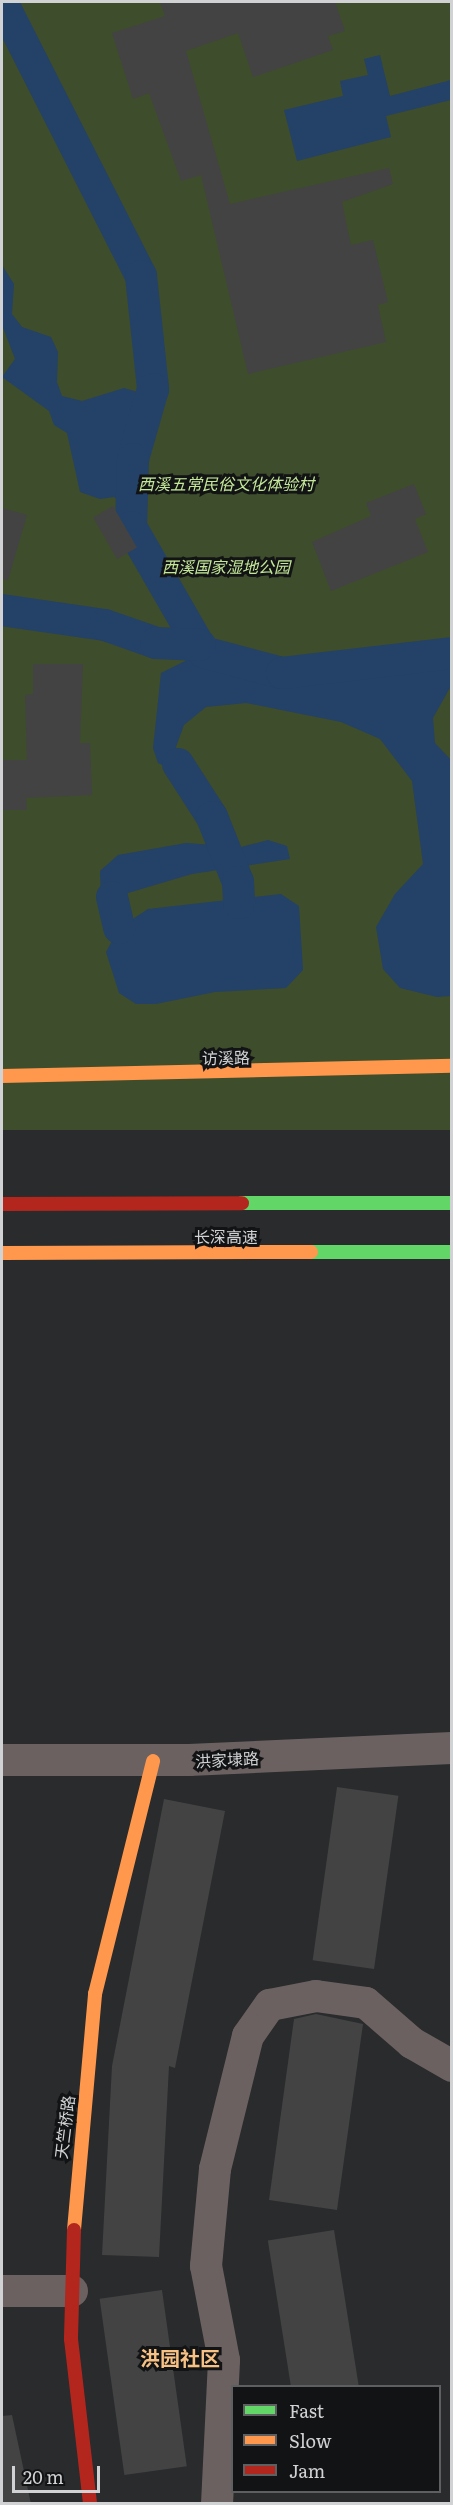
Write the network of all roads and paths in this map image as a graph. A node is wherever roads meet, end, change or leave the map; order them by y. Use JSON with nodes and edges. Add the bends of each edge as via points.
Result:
{"nodes":[{"id":1,"x":452,"y":1066,"type":"edge"},
{"id":2,"x":2,"y":1076,"type":"edge"},
{"id":3,"x":452,"y":1203,"type":"edge"},
{"id":4,"x":2,"y":1204,"type":"edge"},
{"id":5,"x":452,"y":1252,"type":"edge"},
{"id":6,"x":2,"y":1253,"type":"edge"},
{"id":7,"x":452,"y":1748,"type":"edge"},
{"id":8,"x":2,"y":1760,"type":"edge"},
{"id":9,"x":153,"y":1761,"type":"junction"},
{"id":10,"x":452,"y":2066,"type":"edge"},
{"id":11,"x":2,"y":2291,"type":"edge"},
{"id":12,"x":72,"y":2291,"type":"junction"},
{"id":13,"x":90,"y":2504,"type":"edge"},
{"id":14,"x":217,"y":2504,"type":"edge"}],
"edges":[{"from":1,"to":2,"type":"main road","name":"访溪路"},
{"from":3,"to":4,"type":"main road","name":"长深高速"},
{"from":5,"to":6,"type":"main road","name":"长深高速"},
{"from":7,"to":9,"type":"street","name":"洪家埭路"},
{"from":8,"to":9,"type":"street","name":"洪家埭路"},
{"from":9,"to":12,"type":"main road","name":"天竺桥路","via":[[95,1994],[75,2176]]},
{"from":10,"to":14,"type":"street","via":[[412,2043],[366,2003],[326,1997],[270,2005],[248,2036],[215,2169],[206,2266],[224,2360]]},
{"from":11,"to":12,"type":"street"},
{"from":12,"to":13,"type":"main road","name":"天竺桥路","via":[[70,2339]]}]}
